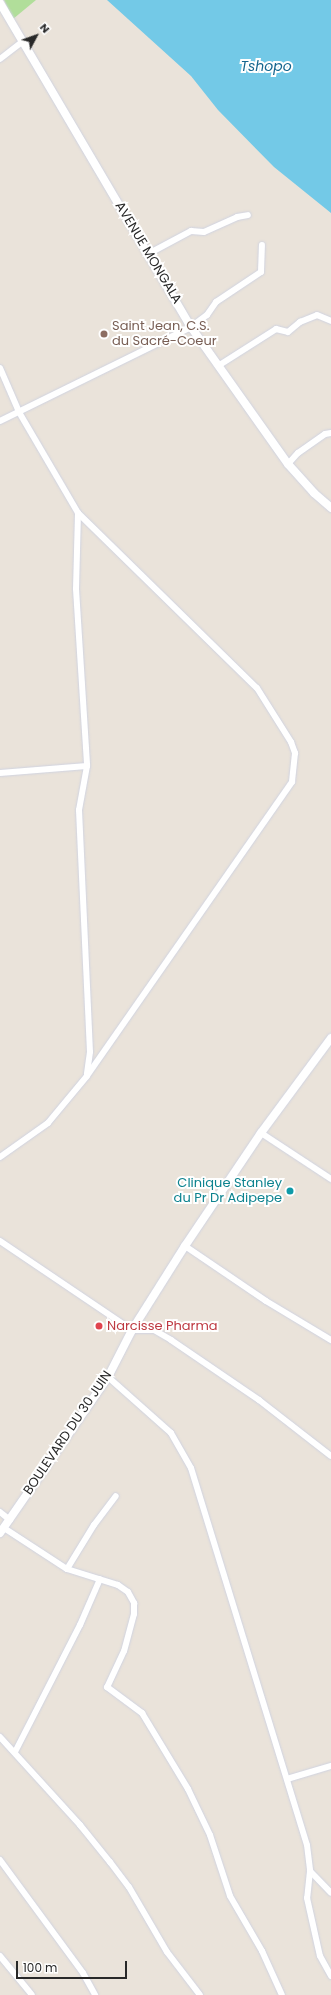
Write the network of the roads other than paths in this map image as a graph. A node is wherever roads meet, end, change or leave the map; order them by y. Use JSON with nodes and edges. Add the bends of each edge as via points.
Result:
{"nodes":[{"id":1,"x":0,"y":3,"type":"edge"},
{"id":2,"x":22,"y":42,"type":"junction"},
{"id":3,"x":0,"y":60,"type":"edge"},
{"id":4,"x":248,"y":216,"type":"dead end"},
{"id":5,"x":262,"y":245,"type":"dead end"},
{"id":6,"x":148,"y":254,"type":"junction"},
{"id":7,"x":331,"y":321,"type":"edge"},
{"id":8,"x":191,"y":326,"type":"junction"},
{"id":9,"x":218,"y":366,"type":"junction"},
{"id":10,"x":0,"y":368,"type":"edge"},
{"id":11,"x":19,"y":412,"type":"junction"},
{"id":12,"x":0,"y":421,"type":"edge"},
{"id":13,"x":331,"y":433,"type":"edge"},
{"id":14,"x":288,"y":464,"type":"junction"},
{"id":15,"x":331,"y":508,"type":"edge"},
{"id":16,"x":78,"y":513,"type":"junction"},
{"id":17,"x":88,"y":766,"type":"junction"},
{"id":18,"x":0,"y":773,"type":"edge"},
{"id":19,"x":331,"y":1038,"type":"edge"},
{"id":20,"x":87,"y":1076,"type":"junction"},
{"id":21,"x":261,"y":1133,"type":"junction"},
{"id":22,"x":0,"y":1157,"type":"edge"},
{"id":23,"x":331,"y":1179,"type":"edge"},
{"id":24,"x":0,"y":1241,"type":"edge"},
{"id":25,"x":185,"y":1246,"type":"junction"},
{"id":26,"x":132,"y":1330,"type":"junction"},
{"id":27,"x":331,"y":1340,"type":"edge"},
{"id":28,"x":108,"y":1377,"type":"junction"},
{"id":29,"x":331,"y":1456,"type":"edge"},
{"id":30,"x":116,"y":1496,"type":"dead end"},
{"id":31,"x":0,"y":1512,"type":"edge"},
{"id":32,"x":10,"y":1520,"type":"junction"},
{"id":33,"x":2,"y":1531,"type":"edge"},
{"id":34,"x":67,"y":1569,"type":"junction"},
{"id":35,"x":100,"y":1579,"type":"junction"},
{"id":36,"x":0,"y":1737,"type":"edge"},
{"id":37,"x":15,"y":1752,"type":"junction"},
{"id":38,"x":331,"y":1766,"type":"edge"},
{"id":39,"x":287,"y":1779,"type":"junction"},
{"id":40,"x":0,"y":1860,"type":"edge"},
{"id":41,"x":310,"y":1871,"type":"junction"},
{"id":42,"x":331,"y":1893,"type":"edge"},
{"id":43,"x":0,"y":1956,"type":"edge"},
{"id":44,"x":331,"y":1976,"type":"edge"},
{"id":45,"x":32,"y":1995,"type":"edge"},
{"id":46,"x":95,"y":1995,"type":"edge"},
{"id":47,"x":200,"y":1995,"type":"edge"},
{"id":48,"x":282,"y":1995,"type":"edge"}],
"edges":[{"from":1,"to":2,"type":"street","name":"AVENUE MONGALA"},
{"from":2,"to":3,"type":"street"},
{"from":2,"to":6,"type":"street","name":"AVENUE MONGALA"},
{"from":4,"to":6,"type":"street","via":[[237,217],[204,232],[191,231]]},
{"from":5,"to":8,"type":"street","via":[[261,272],[216,302],[207,315]]},
{"from":6,"to":8,"type":"street","name":"AVENUE MONGALA"},
{"from":7,"to":9,"type":"street","via":[[317,315],[300,322],[288,332],[276,329]]},
{"from":8,"to":9,"type":"street","name":"AVENUE MONGALA"},
{"from":8,"to":11,"type":"street"},
{"from":9,"to":14,"type":"street","name":"AVENUE MONGALA"},
{"from":10,"to":11,"type":"street"},
{"from":11,"to":12,"type":"street"},
{"from":11,"to":16,"type":"street"},
{"from":13,"to":14,"type":"street","via":[[325,434],[298,453]]},
{"from":14,"to":15,"type":"street","name":"AVENUE MONGALA"},
{"from":16,"to":17,"type":"street","via":[[76,589]]},
{"from":16,"to":20,"type":"street","via":[[257,688],[292,742],[295,753],[292,782]]},
{"from":17,"to":18,"type":"street"},
{"from":17,"to":20,"type":"street","via":[[79,810],[89,1036]]},
{"from":19,"to":21,"type":"street","name":"BOULEVARD DU 30 JUIN"},
{"from":20,"to":22,"type":"street","via":[[48,1123]]},
{"from":21,"to":23,"type":"street"},
{"from":21,"to":25,"type":"street","name":"BOULEVARD DU 30 JUIN"},
{"from":24,"to":26,"type":"street"},
{"from":25,"to":26,"type":"street","name":"BOULEVARD DU 30 JUIN"},
{"from":25,"to":27,"type":"street","via":[[266,1301]]},
{"from":26,"to":28,"type":"street","name":"BOULEVARD DU 30 JUIN"},
{"from":26,"to":29,"type":"street","via":[[154,1330],[171,1340],[259,1400]]},
{"from":28,"to":32,"type":"street","name":"BOULEVARD DU 30 JUIN"},
{"from":28,"to":39,"type":"street","via":[[171,1434],[191,1468]]},
{"from":30,"to":34,"type":"street","via":[[94,1525]]},
{"from":31,"to":32,"type":"street"},
{"from":32,"to":33,"type":"street","name":"BOULEVARD DU 30 JUIN"},
{"from":33,"to":34,"type":"street"},
{"from":34,"to":35,"type":"street"},
{"from":35,"to":37,"type":"street","via":[[80,1625]]},
{"from":35,"to":48,"type":"street","via":[[118,1585],[128,1592],[134,1603],[134,1614],[124,1651],[107,1687],[142,1713],[188,1789],[210,1835],[230,1896],[262,1951]]},
{"from":36,"to":37,"type":"street"},
{"from":37,"to":47,"type":"street","via":[[114,1867],[129,1887],[167,1952]]},
{"from":38,"to":39,"type":"street"},
{"from":39,"to":41,"type":"street","via":[[307,1845]]},
{"from":40,"to":46,"type":"street","via":[[83,1973]]},
{"from":41,"to":42,"type":"street"},
{"from":41,"to":44,"type":"street","via":[[307,1898],[314,1935],[320,1956]]},
{"from":43,"to":45,"type":"street"}]}
